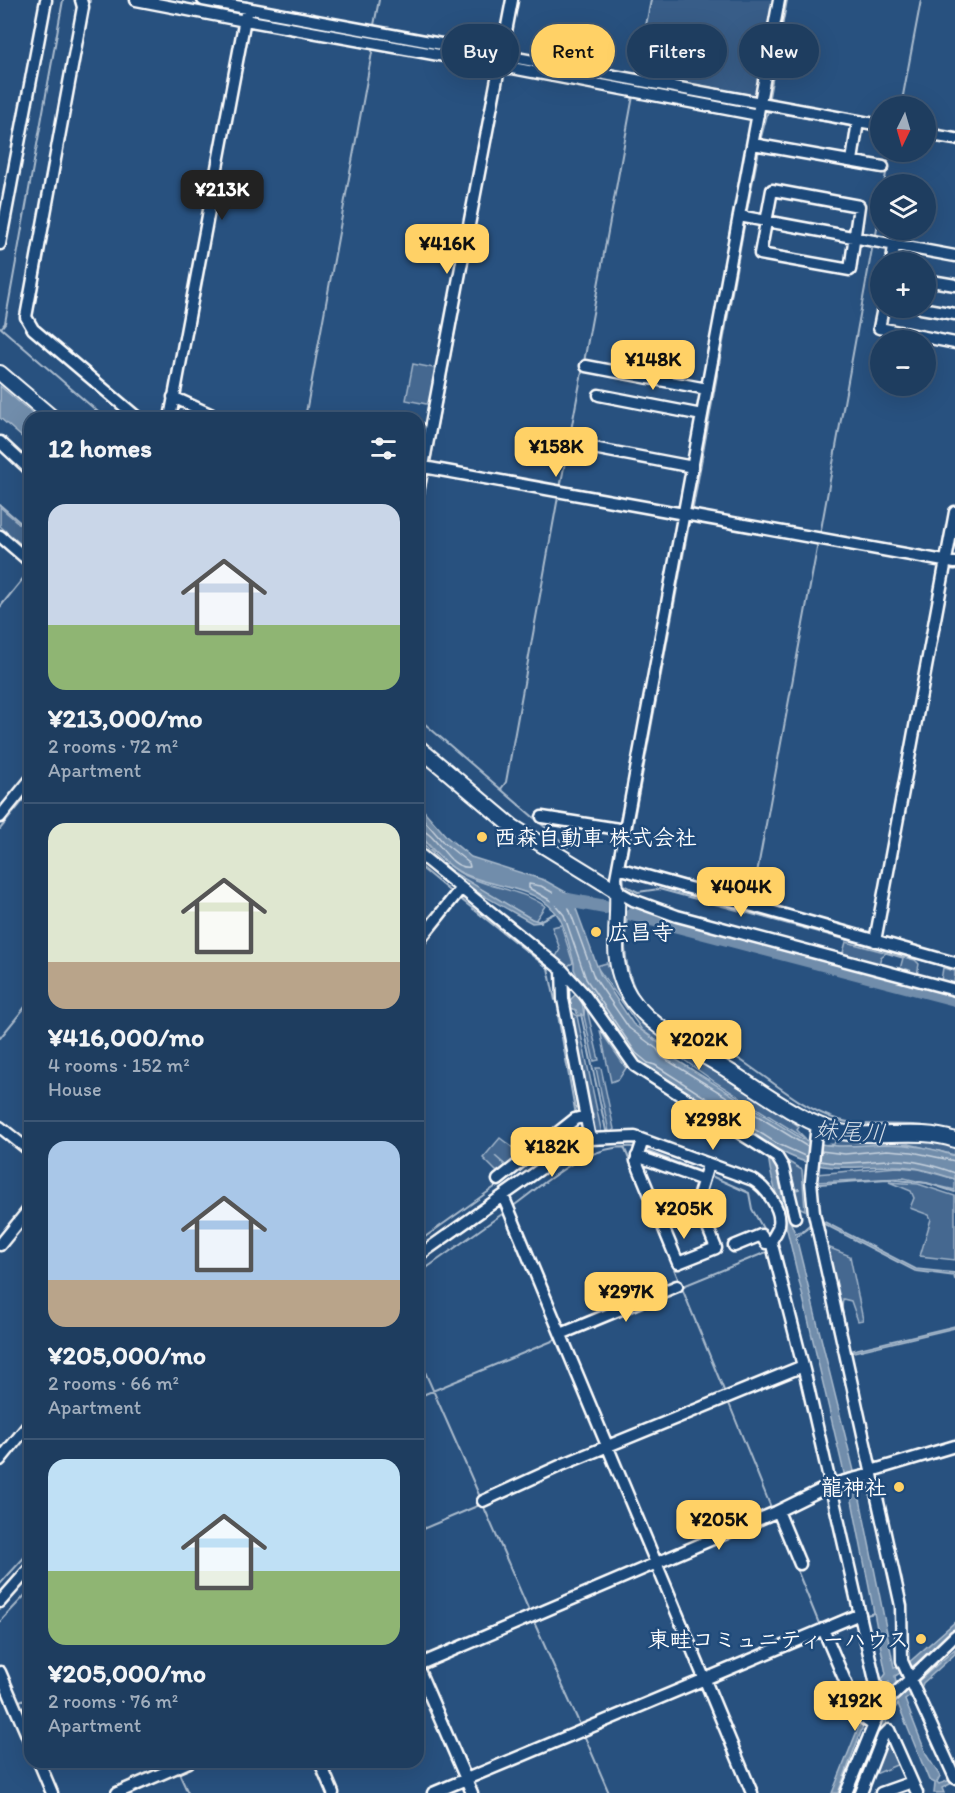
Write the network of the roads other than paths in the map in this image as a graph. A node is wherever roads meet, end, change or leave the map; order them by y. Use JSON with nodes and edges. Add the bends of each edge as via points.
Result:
{"nodes":[{"id":1,"x":46,"y":0,"type":"edge"},
{"id":2,"x":81,"y":0,"type":"edge"},
{"id":3,"x":136,"y":0,"type":"edge"},
{"id":4,"x":203,"y":0,"type":"edge"},
{"id":5,"x":512,"y":0,"type":"edge"},
{"id":6,"x":779,"y":0,"type":"edge"},
{"id":7,"x":243,"y":14,"type":"edge"},
{"id":8,"x":508,"y":24,"type":"edge"},
{"id":9,"x":342,"y":32,"type":"junction"},
{"id":10,"x":442,"y":52,"type":"edge"},
{"id":11,"x":442,"y":55,"type":"edge"},
{"id":12,"x":519,"y":67,"type":"edge"},
{"id":13,"x":498,"y":78,"type":"edge"},
{"id":14,"x":759,"y":108,"type":"junction"},
{"id":15,"x":858,"y":125,"type":"junction"},
{"id":16,"x":870,"y":125,"type":"edge"},
{"id":17,"x":936,"y":136,"type":"edge"},
{"id":18,"x":955,"y":139,"type":"edge"},
{"id":19,"x":757,"y":145,"type":"junction"},
{"id":20,"x":852,"y":161,"type":"junction"},
{"id":21,"x":883,"y":167,"type":"dead end"},
{"id":22,"x":744,"y":217,"type":"junction"},
{"id":23,"x":766,"y":221,"type":"junction"},
{"id":24,"x":855,"y":238,"type":"junction"},
{"id":25,"x":0,"y":244,"type":"edge"},
{"id":26,"x":894,"y":245,"type":"junction"},
{"id":27,"x":893,"y":252,"type":"edge"},
{"id":28,"x":955,"y":256,"type":"edge"},
{"id":29,"x":936,"y":282,"type":"edge"},
{"id":30,"x":955,"y":285,"type":"edge"},
{"id":31,"x":936,"y":311,"type":"edge"},
{"id":32,"x":955,"y":314,"type":"edge"},
{"id":33,"x":881,"y":318,"type":"edge"},
{"id":34,"x":955,"y":343,"type":"edge"},
{"id":35,"x":586,"y":366,"type":"dead end"},
{"id":36,"x":0,"y":373,"type":"edge"},
{"id":37,"x":707,"y":389,"type":"junction"},
{"id":38,"x":599,"y":395,"type":"dead end"},
{"id":39,"x":173,"y":397,"type":"junction"},
{"id":40,"x":46,"y":412,"type":"edge"},
{"id":41,"x":131,"y":412,"type":"edge"},
{"id":42,"x":171,"y":412,"type":"edge"},
{"id":43,"x":206,"y":412,"type":"edge"},
{"id":44,"x":702,"y":415,"type":"junction"},
{"id":45,"x":0,"y":442,"type":"edge"},
{"id":46,"x":572,"y":444,"type":"dead end"},
{"id":47,"x":424,"y":452,"type":"edge"},
{"id":48,"x":24,"y":464,"type":"edge"},
{"id":49,"x":693,"y":467,"type":"junction"},
{"id":50,"x":424,"y":468,"type":"edge"},
{"id":51,"x":955,"y":512,"type":"edge"},
{"id":52,"x":689,"y":514,"type":"junction"},
{"id":53,"x":0,"y":536,"type":"edge"},
{"id":54,"x":24,"y":557,"type":"edge"},
{"id":55,"x":950,"y":562,"type":"edge"},
{"id":56,"x":424,"y":752,"type":"edge"},
{"id":57,"x":24,"y":787,"type":"edge"},
{"id":58,"x":0,"y":817,"type":"edge"},
{"id":59,"x":542,"y":817,"type":"dead end"},
{"id":60,"x":625,"y":830,"type":"junction"},
{"id":61,"x":424,"y":859,"type":"edge"},
{"id":62,"x":618,"y":868,"type":"junction"},
{"id":63,"x":617,"y":891,"type":"junction"},
{"id":64,"x":458,"y":893,"type":"junction"},
{"id":65,"x":424,"y":935,"type":"edge"},
{"id":66,"x":877,"y":941,"type":"junction"},
{"id":67,"x":955,"y":963,"type":"edge"},
{"id":68,"x":562,"y":970,"type":"junction"},
{"id":69,"x":955,"y":990,"type":"edge"},
{"id":70,"x":580,"y":1118,"type":"junction"},
{"id":71,"x":0,"y":1127,"type":"edge"},
{"id":72,"x":816,"y":1130,"type":"junction"},
{"id":73,"x":590,"y":1139,"type":"junction"},
{"id":74,"x":955,"y":1140,"type":"edge"},
{"id":75,"x":24,"y":1146,"type":"edge"},
{"id":76,"x":640,"y":1149,"type":"junction"},
{"id":77,"x":705,"y":1173,"type":"junction"},
{"id":78,"x":498,"y":1180,"type":"dead end"},
{"id":79,"x":507,"y":1205,"type":"junction"},
{"id":80,"x":814,"y":1214,"type":"junction"},
{"id":81,"x":24,"y":1215,"type":"edge"},
{"id":82,"x":787,"y":1219,"type":"junction"},
{"id":83,"x":771,"y":1241,"type":"junction"},
{"id":84,"x":0,"y":1245,"type":"edge"},
{"id":85,"x":734,"y":1246,"type":"dead end"},
{"id":86,"x":424,"y":1253,"type":"edge"},
{"id":87,"x":677,"y":1286,"type":"dead end"},
{"id":88,"x":561,"y":1334,"type":"junction"},
{"id":89,"x":803,"y":1366,"type":"junction"},
{"id":90,"x":24,"y":1430,"type":"edge"},
{"id":91,"x":955,"y":1446,"type":"edge"},
{"id":92,"x":608,"y":1449,"type":"junction"},
{"id":93,"x":0,"y":1460,"type":"edge"},
{"id":94,"x":871,"y":1472,"type":"junction"},
{"id":95,"x":830,"y":1490,"type":"junction"},
{"id":96,"x":483,"y":1501,"type":"dead end"},
{"id":97,"x":777,"y":1513,"type":"junction"},
{"id":98,"x":656,"y":1564,"type":"junction"},
{"id":99,"x":800,"y":1564,"type":"dead end"},
{"id":100,"x":24,"y":1575,"type":"edge"},
{"id":101,"x":0,"y":1602,"type":"edge"},
{"id":102,"x":860,"y":1616,"type":"junction"},
{"id":103,"x":823,"y":1631,"type":"junction"},
{"id":104,"x":955,"y":1636,"type":"edge"},
{"id":105,"x":424,"y":1665,"type":"edge"},
{"id":106,"x":0,"y":1672,"type":"edge"},
{"id":107,"x":910,"y":1677,"type":"junction"},
{"id":108,"x":424,"y":1679,"type":"edge"},
{"id":109,"x":705,"y":1681,"type":"junction"},
{"id":110,"x":893,"y":1694,"type":"junction"},
{"id":111,"x":873,"y":1725,"type":"junction"},
{"id":112,"x":24,"y":1728,"type":"edge"},
{"id":113,"x":42,"y":1768,"type":"edge"},
{"id":114,"x":175,"y":1768,"type":"edge"},
{"id":115,"x":323,"y":1768,"type":"edge"},
{"id":116,"x":955,"y":1778,"type":"edge"},
{"id":117,"x":912,"y":1782,"type":"junction"},
{"id":118,"x":468,"y":1784,"type":"edge"},
{"id":119,"x":52,"y":1793,"type":"edge"},
{"id":120,"x":117,"y":1793,"type":"edge"},
{"id":121,"x":333,"y":1793,"type":"edge"},
{"id":122,"x":433,"y":1793,"type":"edge"},
{"id":123,"x":751,"y":1793,"type":"edge"},
{"id":124,"x":846,"y":1793,"type":"edge"},
{"id":125,"x":861,"y":1793,"type":"edge"},
{"id":126,"x":880,"y":1793,"type":"edge"},
{"id":127,"x":917,"y":1793,"type":"edge"}],
"edges":[{"from":1,"to":25,"type":"street"},
{"from":2,"to":41,"type":"street","via":[[83,7],[26,317],[33,328]]},
{"from":3,"to":7,"type":"street"},
{"from":4,"to":7,"type":"street"},
{"from":5,"to":8,"type":"street"},
{"from":6,"to":14,"type":"street"},
{"from":7,"to":9,"type":"street"},
{"from":7,"to":39,"type":"street"},
{"from":9,"to":10,"type":"street"},
{"from":9,"to":11,"type":"street","via":[[373,44]]},
{"from":12,"to":14,"type":"street"},
{"from":13,"to":47,"type":"street"},
{"from":14,"to":15,"type":"street"},
{"from":14,"to":19,"type":"street"},
{"from":15,"to":16,"type":"street"},
{"from":15,"to":20,"type":"street"},
{"from":17,"to":18,"type":"street"},
{"from":19,"to":20,"type":"street"},
{"from":19,"to":22,"type":"street"},
{"from":20,"to":21,"type":"street"},
{"from":22,"to":23,"type":"street"},
{"from":22,"to":37,"type":"street"},
{"from":23,"to":24,"type":"street"},
{"from":23,"to":24,"type":"street","via":[[772,190],[830,200],[860,206]]},
{"from":23,"to":24,"type":"street","via":[[760,254],[779,258],[850,270]]},
{"from":24,"to":26,"type":"street"},
{"from":26,"to":27,"type":"street"},
{"from":26,"to":28,"type":"street"},
{"from":29,"to":30,"type":"street"},
{"from":31,"to":32,"type":"street"},
{"from":33,"to":34,"type":"street","via":[[879,328]]},
{"from":35,"to":37,"type":"street"},
{"from":36,"to":40,"type":"main road"},
{"from":37,"to":44,"type":"street"},
{"from":38,"to":44,"type":"street"},
{"from":39,"to":42,"type":"street"},
{"from":39,"to":43,"type":"street"},
{"from":44,"to":49,"type":"street"},
{"from":45,"to":48,"type":"street"},
{"from":46,"to":49,"type":"street"},
{"from":49,"to":52,"type":"street"},
{"from":50,"to":52,"type":"street"},
{"from":51,"to":55,"type":"street"},
{"from":52,"to":55,"type":"street"},
{"from":52,"to":60,"type":"street"},
{"from":53,"to":54,"type":"street"},
{"from":55,"to":66,"type":"street"},
{"from":56,"to":63,"type":"main road","via":[[513,827]]},
{"from":57,"to":58,"type":"street"},
{"from":59,"to":60,"type":"street"},
{"from":60,"to":62,"type":"street"},
{"from":61,"to":64,"type":"street"},
{"from":62,"to":63,"type":"street"},
{"from":62,"to":66,"type":"street"},
{"from":63,"to":69,"type":"street","via":[[677,916]]},
{"from":63,"to":72,"type":"main road","via":[[615,937],[619,970],[624,986],[640,1009],[670,1034]]},
{"from":64,"to":65,"type":"street"},
{"from":64,"to":68,"type":"street"},
{"from":66,"to":67,"type":"street"},
{"from":68,"to":70,"type":"street"},
{"from":68,"to":82,"type":"street","via":[[635,1066],[777,1157],[783,1167]]},
{"from":70,"to":73,"type":"street"},
{"from":70,"to":78,"type":"street"},
{"from":71,"to":75,"type":"street"},
{"from":72,"to":74,"type":"main road","via":[[932,1134]]},
{"from":72,"to":80,"type":"street","via":[[811,1169]]},
{"from":73,"to":76,"type":"street","via":[[627,1136]]},
{"from":73,"to":79,"type":"street","via":[[577,1144]]},
{"from":76,"to":77,"type":"street"},
{"from":76,"to":77,"type":"street"},
{"from":76,"to":77,"type":"street","via":[[636,1161],[678,1263],[716,1248],[697,1201]]},
{"from":77,"to":82,"type":"street","via":[[759,1183]]},
{"from":79,"to":86,"type":"street"},
{"from":79,"to":88,"type":"street"},
{"from":80,"to":82,"type":"street"},
{"from":80,"to":94,"type":"street"},
{"from":81,"to":84,"type":"street"},
{"from":82,"to":83,"type":"street"},
{"from":83,"to":85,"type":"street","via":[[766,1243],[761,1235]]},
{"from":83,"to":89,"type":"street"},
{"from":87,"to":88,"type":"street"},
{"from":88,"to":92,"type":"street"},
{"from":89,"to":92,"type":"street"},
{"from":89,"to":95,"type":"street"},
{"from":90,"to":93,"type":"street"},
{"from":91,"to":94,"type":"street"},
{"from":92,"to":96,"type":"street"},
{"from":92,"to":98,"type":"street"},
{"from":94,"to":95,"type":"street"},
{"from":94,"to":107,"type":"street","via":[[901,1606],[900,1647]]},
{"from":95,"to":97,"type":"street"},
{"from":95,"to":102,"type":"street"},
{"from":97,"to":98,"type":"street"},
{"from":97,"to":99,"type":"street"},
{"from":98,"to":105,"type":"street"},
{"from":98,"to":109,"type":"street"},
{"from":100,"to":101,"type":"street"},
{"from":102,"to":103,"type":"street"},
{"from":102,"to":110,"type":"street","via":[[878,1688]]},
{"from":103,"to":109,"type":"street"},
{"from":103,"to":111,"type":"street","via":[[860,1716]]},
{"from":104,"to":107,"type":"street"},
{"from":106,"to":112,"type":"street"},
{"from":107,"to":110,"type":"street"},
{"from":107,"to":116,"type":"street"},
{"from":108,"to":118,"type":"street"},
{"from":109,"to":118,"type":"street","via":[[582,1731]]},
{"from":109,"to":123,"type":"street"},
{"from":110,"to":111,"type":"street"},
{"from":111,"to":124,"type":"street"},
{"from":113,"to":119,"type":"street"},
{"from":114,"to":120,"type":"street"},
{"from":115,"to":121,"type":"street"},
{"from":117,"to":125,"type":"street","via":[[889,1730],[883,1736]]},
{"from":117,"to":126,"type":"street"},
{"from":117,"to":127,"type":"street"},
{"from":118,"to":122,"type":"street"}]}
